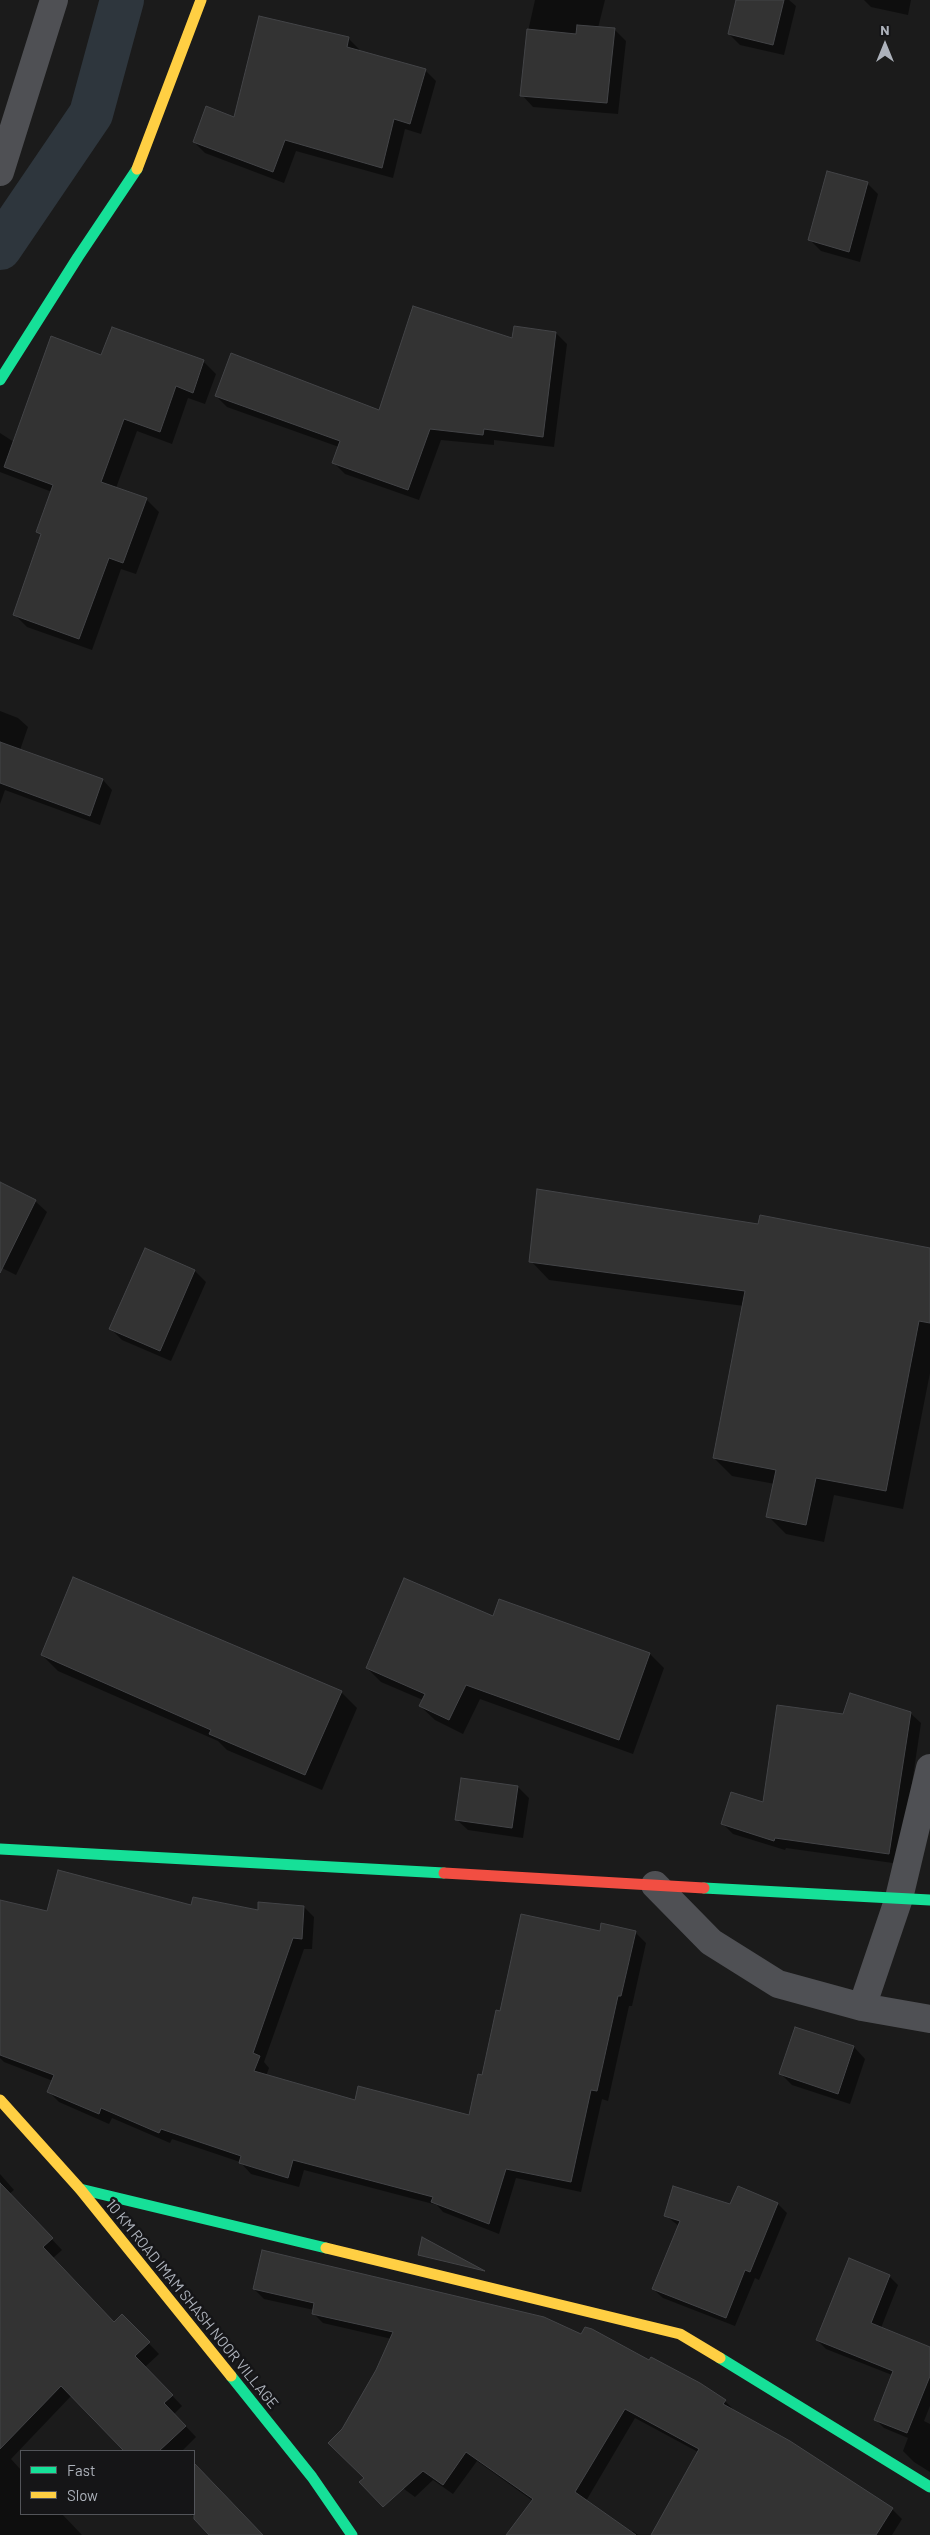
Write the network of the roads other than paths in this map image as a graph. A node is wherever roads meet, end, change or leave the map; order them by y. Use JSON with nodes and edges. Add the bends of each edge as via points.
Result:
{"nodes":[{"id":1,"x":54,"y":0,"type":"edge"},
{"id":2,"x":200,"y":0,"type":"edge"},
{"id":3,"x":0,"y":172,"type":"edge"},
{"id":4,"x":0,"y":380,"type":"edge"},
{"id":5,"x":930,"y":1768,"type":"edge"},
{"id":6,"x":0,"y":1849,"type":"edge"},
{"id":7,"x":655,"y":1885,"type":"junction"},
{"id":8,"x":899,"y":1898,"type":"junction"},
{"id":9,"x":930,"y":1900,"type":"edge"},
{"id":10,"x":862,"y":2008,"type":"junction"},
{"id":11,"x":930,"y":2019,"type":"edge"},
{"id":12,"x":0,"y":2100,"type":"edge"},
{"id":13,"x":80,"y":2189,"type":"junction"},
{"id":14,"x":930,"y":2487,"type":"edge"},
{"id":15,"x":352,"y":2535,"type":"edge"}],
"edges":[{"from":1,"to":3,"type":"street"},
{"from":2,"to":4,"type":"street","via":[[139,167]]},
{"from":5,"to":8,"type":"street"},
{"from":6,"to":7,"type":"street"},
{"from":7,"to":8,"type":"street"},
{"from":7,"to":10,"type":"street","via":[[711,1942],[778,1984]]},
{"from":8,"to":9,"type":"street"},
{"from":8,"to":10,"type":"street"},
{"from":10,"to":11,"type":"street"},
{"from":12,"to":13,"type":"street","name":"10 KM ROAD IMAM SHASH NOOR VILLAGE"},
{"from":13,"to":14,"type":"street","via":[[680,2334]]},
{"from":13,"to":15,"type":"street","name":"10 KM ROAD IMAM SHASH NOOR VILLAGE","via":[[312,2477]]}]}
